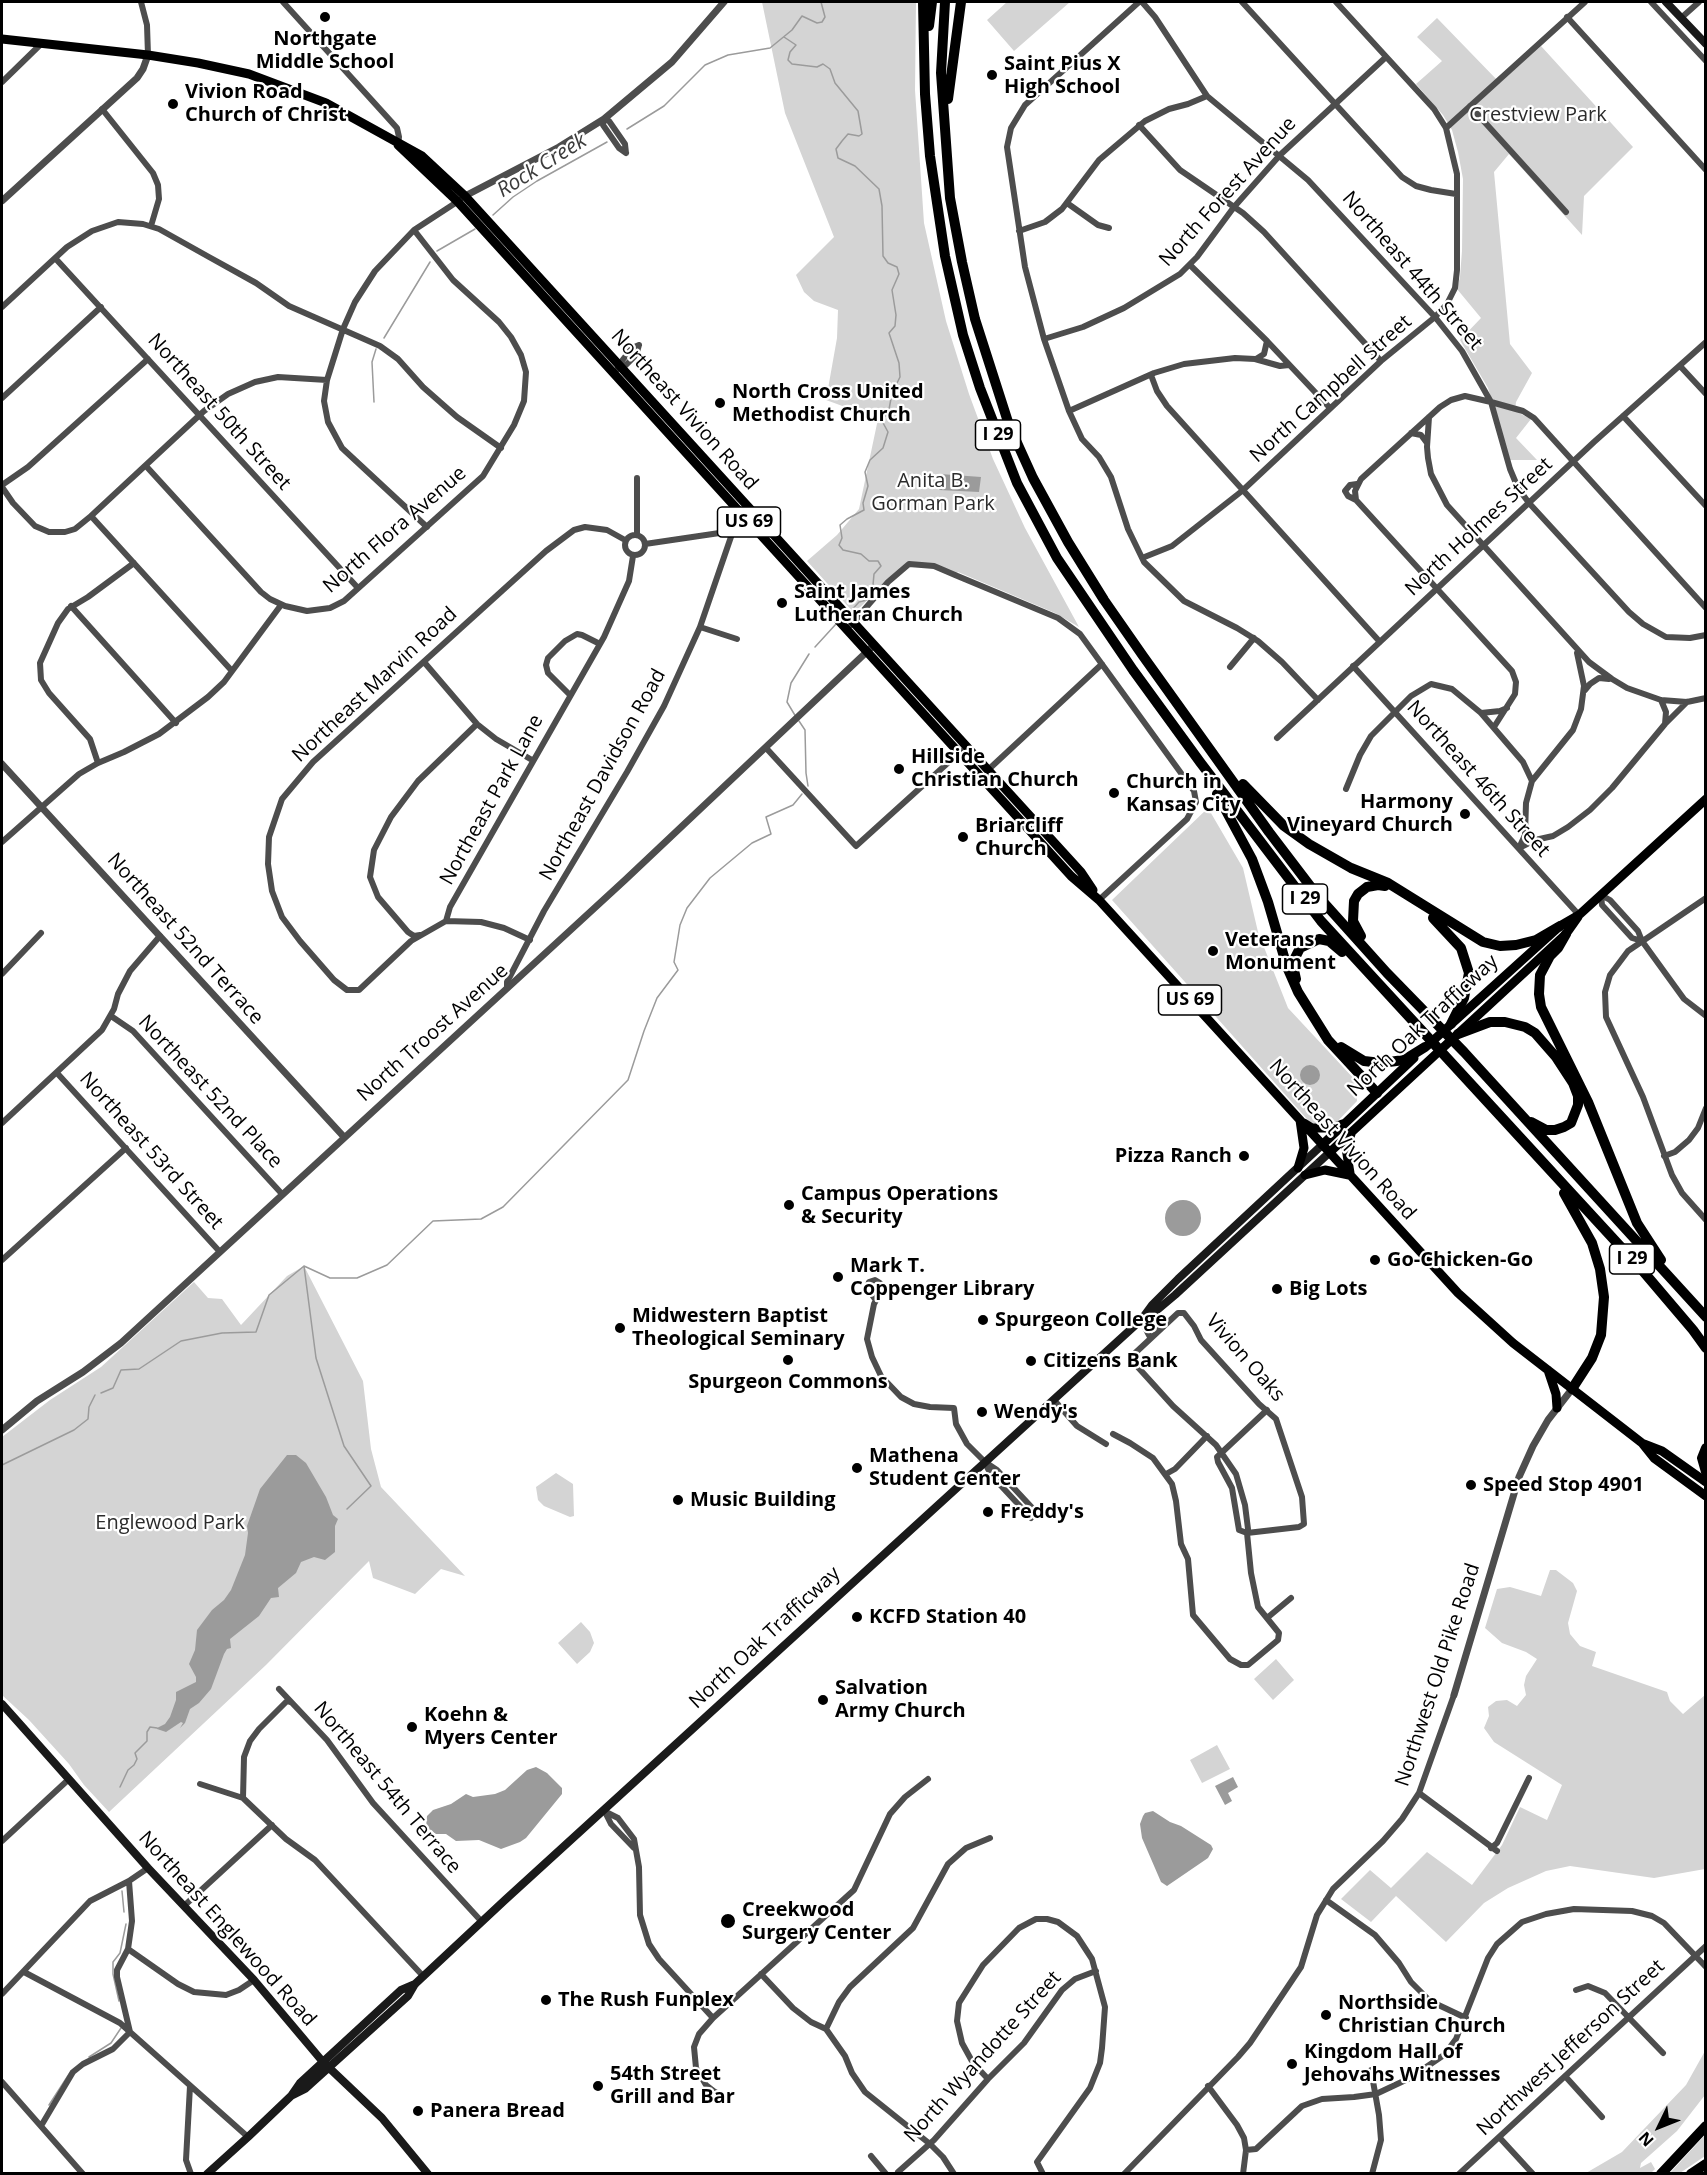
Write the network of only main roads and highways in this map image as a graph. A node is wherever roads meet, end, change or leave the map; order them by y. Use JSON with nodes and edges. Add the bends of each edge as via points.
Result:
{"nodes":[{"id":1,"x":923,"y":2,"type":"edge"},
{"id":2,"x":932,"y":2,"type":"edge"},
{"id":3,"x":947,"y":2,"type":"edge"},
{"id":4,"x":961,"y":2,"type":"edge"},
{"id":5,"x":1666,"y":2,"type":"edge"},
{"id":6,"x":2,"y":39,"type":"edge"},
{"id":7,"x":1706,"y":44,"type":"edge"},
{"id":8,"x":924,"y":59,"type":"junction"},
{"id":9,"x":945,"y":124,"type":"junction"},
{"id":10,"x":617,"y":370,"type":"junction"},
{"id":11,"x":644,"y":407,"type":"junction"},
{"id":12,"x":658,"y":408,"type":"junction"},
{"id":13,"x":746,"y":512,"type":"junction"},
{"id":14,"x":963,"y":749,"type":"junction"},
{"id":15,"x":1200,"y":762,"type":"junction"},
{"id":16,"x":1223,"y":765,"type":"junction"},
{"id":17,"x":1706,"y":799,"type":"edge"},
{"id":18,"x":1099,"y":900,"type":"junction"},
{"id":19,"x":1563,"y":930,"type":"junction"},
{"id":20,"x":1367,"y":971,"type":"junction"},
{"id":21,"x":1387,"y":973,"type":"junction"},
{"id":22,"x":1455,"y":1029,"type":"junction"},
{"id":23,"x":1425,"y":1047,"type":"junction"},
{"id":24,"x":1409,"y":1062,"type":"junction"},
{"id":25,"x":1377,"y":1093,"type":"junction"},
{"id":26,"x":1517,"y":1112,"type":"junction"},
{"id":27,"x":1300,"y":1120,"type":"junction"},
{"id":28,"x":1345,"y":1123,"type":"junction"},
{"id":29,"x":1353,"y":1131,"type":"junction"},
{"id":30,"x":1322,"y":1145,"type":"junction"},
{"id":31,"x":1330,"y":1152,"type":"junction"},
{"id":32,"x":1301,"y":1171,"type":"junction"},
{"id":33,"x":1553,"y":1174,"type":"junction"},
{"id":34,"x":1351,"y":1175,"type":"junction"},
{"id":35,"x":1671,"y":1278,"type":"junction"},
{"id":36,"x":1706,"y":1317,"type":"edge"},
{"id":37,"x":1706,"y":1348,"type":"edge"},
{"id":38,"x":1548,"y":1370,"type":"junction"},
{"id":39,"x":1572,"y":1389,"type":"junction"},
{"id":40,"x":1557,"y":1408,"type":"road end"},
{"id":41,"x":1642,"y":1443,"type":"junction"},
{"id":42,"x":1706,"y":1448,"type":"edge"},
{"id":43,"x":1706,"y":1472,"type":"edge"},
{"id":44,"x":1706,"y":1482,"type":"edge"},
{"id":45,"x":1706,"y":1496,"type":"edge"},
{"id":46,"x":3,"y":1708,"type":"edge"},
{"id":47,"x":326,"y":2065,"type":"junction"},
{"id":48,"x":1706,"y":2126,"type":"edge"},
{"id":49,"x":1706,"y":2164,"type":"edge"},
{"id":50,"x":207,"y":2174,"type":"edge"},
{"id":51,"x":429,"y":2174,"type":"edge"},
{"id":52,"x":1661,"y":2174,"type":"edge"},
{"id":53,"x":1691,"y":2174,"type":"edge"}],
"edges":[{"from":1,"to":8,"type":"highway"},
{"from":2,"to":8,"type":"highway","number":"I 29"},
{"from":3,"to":9,"type":"highway","number":"I 29","via":[[941,73]]},
{"from":4,"to":9,"type":"highway"},
{"from":5,"to":7,"type":"main road"},
{"from":6,"to":10,"type":"main road","name":"Northeast Vivion Road","number":"US 69","via":[[198,63],[249,74],[326,103],[398,145],[461,199]]},
{"from":8,"to":15,"type":"highway","number":"I 29","via":[[930,156],[945,256],[963,335],[984,399],[1017,483],[1058,558]]},
{"from":9,"to":16,"type":"highway","number":"I 29","via":[[950,198],[962,262],[1009,425],[1050,510],[1104,600]]},
{"from":10,"to":11,"type":"main road","name":"Northeast Vivion Road","number":"US 69"},
{"from":10,"to":12,"type":"main road","name":"Northeast Vivion Road","number":"US 69"},
{"from":11,"to":12,"type":"main road"},
{"from":11,"to":13,"type":"main road","name":"Northeast Vivion Road","number":"US 69"},
{"from":12,"to":13,"type":"main road","name":"Northeast Vivion Road","number":"US 69"},
{"from":13,"to":14,"type":"main road","name":"Northeast Vivion Road","number":"US 69"},
{"from":14,"to":18,"type":"main road","name":"Northeast Vivion Road","number":"US 69","via":[[1071,876]]},
{"from":14,"to":18,"type":"main road","name":"Northeast Vivion Road","number":"US 69","via":[[988,770],[1081,872]]},
{"from":15,"to":20,"type":"highway","number":"I 29","via":[[1322,921]]},
{"from":15,"to":25,"type":"highway","via":[[1252,859],[1298,992],[1328,1040]]},
{"from":16,"to":19,"type":"highway","via":[[1292,832],[1351,868],[1388,883],[1475,938],[1492,945],[1516,945]]},
{"from":16,"to":21,"type":"highway","number":"I 29","via":[[1317,895]]},
{"from":17,"to":19,"type":"main road","name":"North Oak Trafficway"},
{"from":18,"to":27,"type":"main road","name":"Northeast Vivion Road","number":"US 69"},
{"from":19,"to":22,"type":"main road","name":"North Oak Trafficway"},
{"from":19,"to":35,"type":"highway","via":[[1558,948],[1540,975],[1541,1007],[1588,1102],[1637,1223]]},
{"from":20,"to":23,"type":"highway","via":[[1324,940],[1311,941],[1300,948],[1295,958],[1297,982],[1326,1029],[1349,1053],[1364,1061],[1381,1063],[1404,1060]]},
{"from":20,"to":33,"type":"highway","number":"I 29"},
{"from":21,"to":22,"type":"highway","via":[[1353,921],[1354,901],[1371,886],[1386,886],[1410,901],[1437,921],[1461,948],[1469,977]]},
{"from":21,"to":26,"type":"highway","number":"I 29"},
{"from":22,"to":23,"type":"main road","name":"North Oak Trafficway"},
{"from":22,"to":26,"type":"highway","via":[[1490,1022],[1525,1027],[1536,1033],[1556,1057],[1578,1096],[1571,1123],[1546,1130]]},
{"from":22,"to":29,"type":"main road","name":"North Oak Trafficway"},
{"from":23,"to":24,"type":"main road","name":"North Oak Trafficway"},
{"from":24,"to":25,"type":"main road","name":"North Oak Trafficway"},
{"from":24,"to":31,"type":"main road","via":[[1402,1077],[1340,1134]]},
{"from":25,"to":28,"type":"main road","name":"North Oak Trafficway"},
{"from":26,"to":35,"type":"highway","number":"I 29"},
{"from":27,"to":28,"type":"main road","via":[[1312,1128],[1333,1128]]},
{"from":27,"to":30,"type":"main road","name":"Northeast Vivion Road","number":"US 69"},
{"from":27,"to":32,"type":"main road","via":[[1304,1148]]},
{"from":28,"to":30,"type":"main road","name":"North Oak Trafficway"},
{"from":29,"to":31,"type":"main road","name":"North Oak Trafficway"},
{"from":29,"to":34,"type":"main road","via":[[1346,1148]]},
{"from":30,"to":31,"type":"main road","name":"Northeast Vivion Road","number":"US 69"},
{"from":30,"to":32,"type":"main road","name":"North Oak Trafficway"},
{"from":31,"to":32,"type":"main road","name":"North Oak Trafficway"},
{"from":31,"to":34,"type":"main road","name":"Northeast Vivion Road","number":"US 69"},
{"from":32,"to":34,"type":"main road"},
{"from":32,"to":47,"type":"main road","name":"North Oak Trafficway","via":[[423,1976],[408,1996]]},
{"from":33,"to":37,"type":"highway","number":"I 29","via":[[1642,1270]]},
{"from":33,"to":39,"type":"highway","via":[[1592,1243],[1603,1286],[1601,1335]]},
{"from":34,"to":38,"type":"main road","name":"Northeast Vivion Road","number":"US 69","via":[[1458,1293]]},
{"from":35,"to":36,"type":"highway","number":"I 29"},
{"from":38,"to":39,"type":"main road","name":"Northeast Vivion Road","number":"US 69"},
{"from":38,"to":40,"type":"main road"},
{"from":39,"to":41,"type":"main road","number":"US 69"},
{"from":41,"to":44,"type":"main road","number":"US 69"},
{"from":41,"to":45,"type":"main road","number":"US 69","via":[[1654,1458]]},
{"from":42,"to":43,"type":"highway","via":[[1702,1458]]},
{"from":46,"to":47,"type":"main road","name":"Northeast Englewood Road","via":[[254,1980]]},
{"from":47,"to":50,"type":"main road","name":"North Oak Trafficway","via":[[305,2089],[291,2096]]},
{"from":47,"to":51,"type":"main road","name":"Northeast Englewood Road","via":[[382,2118]]},
{"from":48,"to":52,"type":"highway"},
{"from":49,"to":53,"type":"highway"}]}
